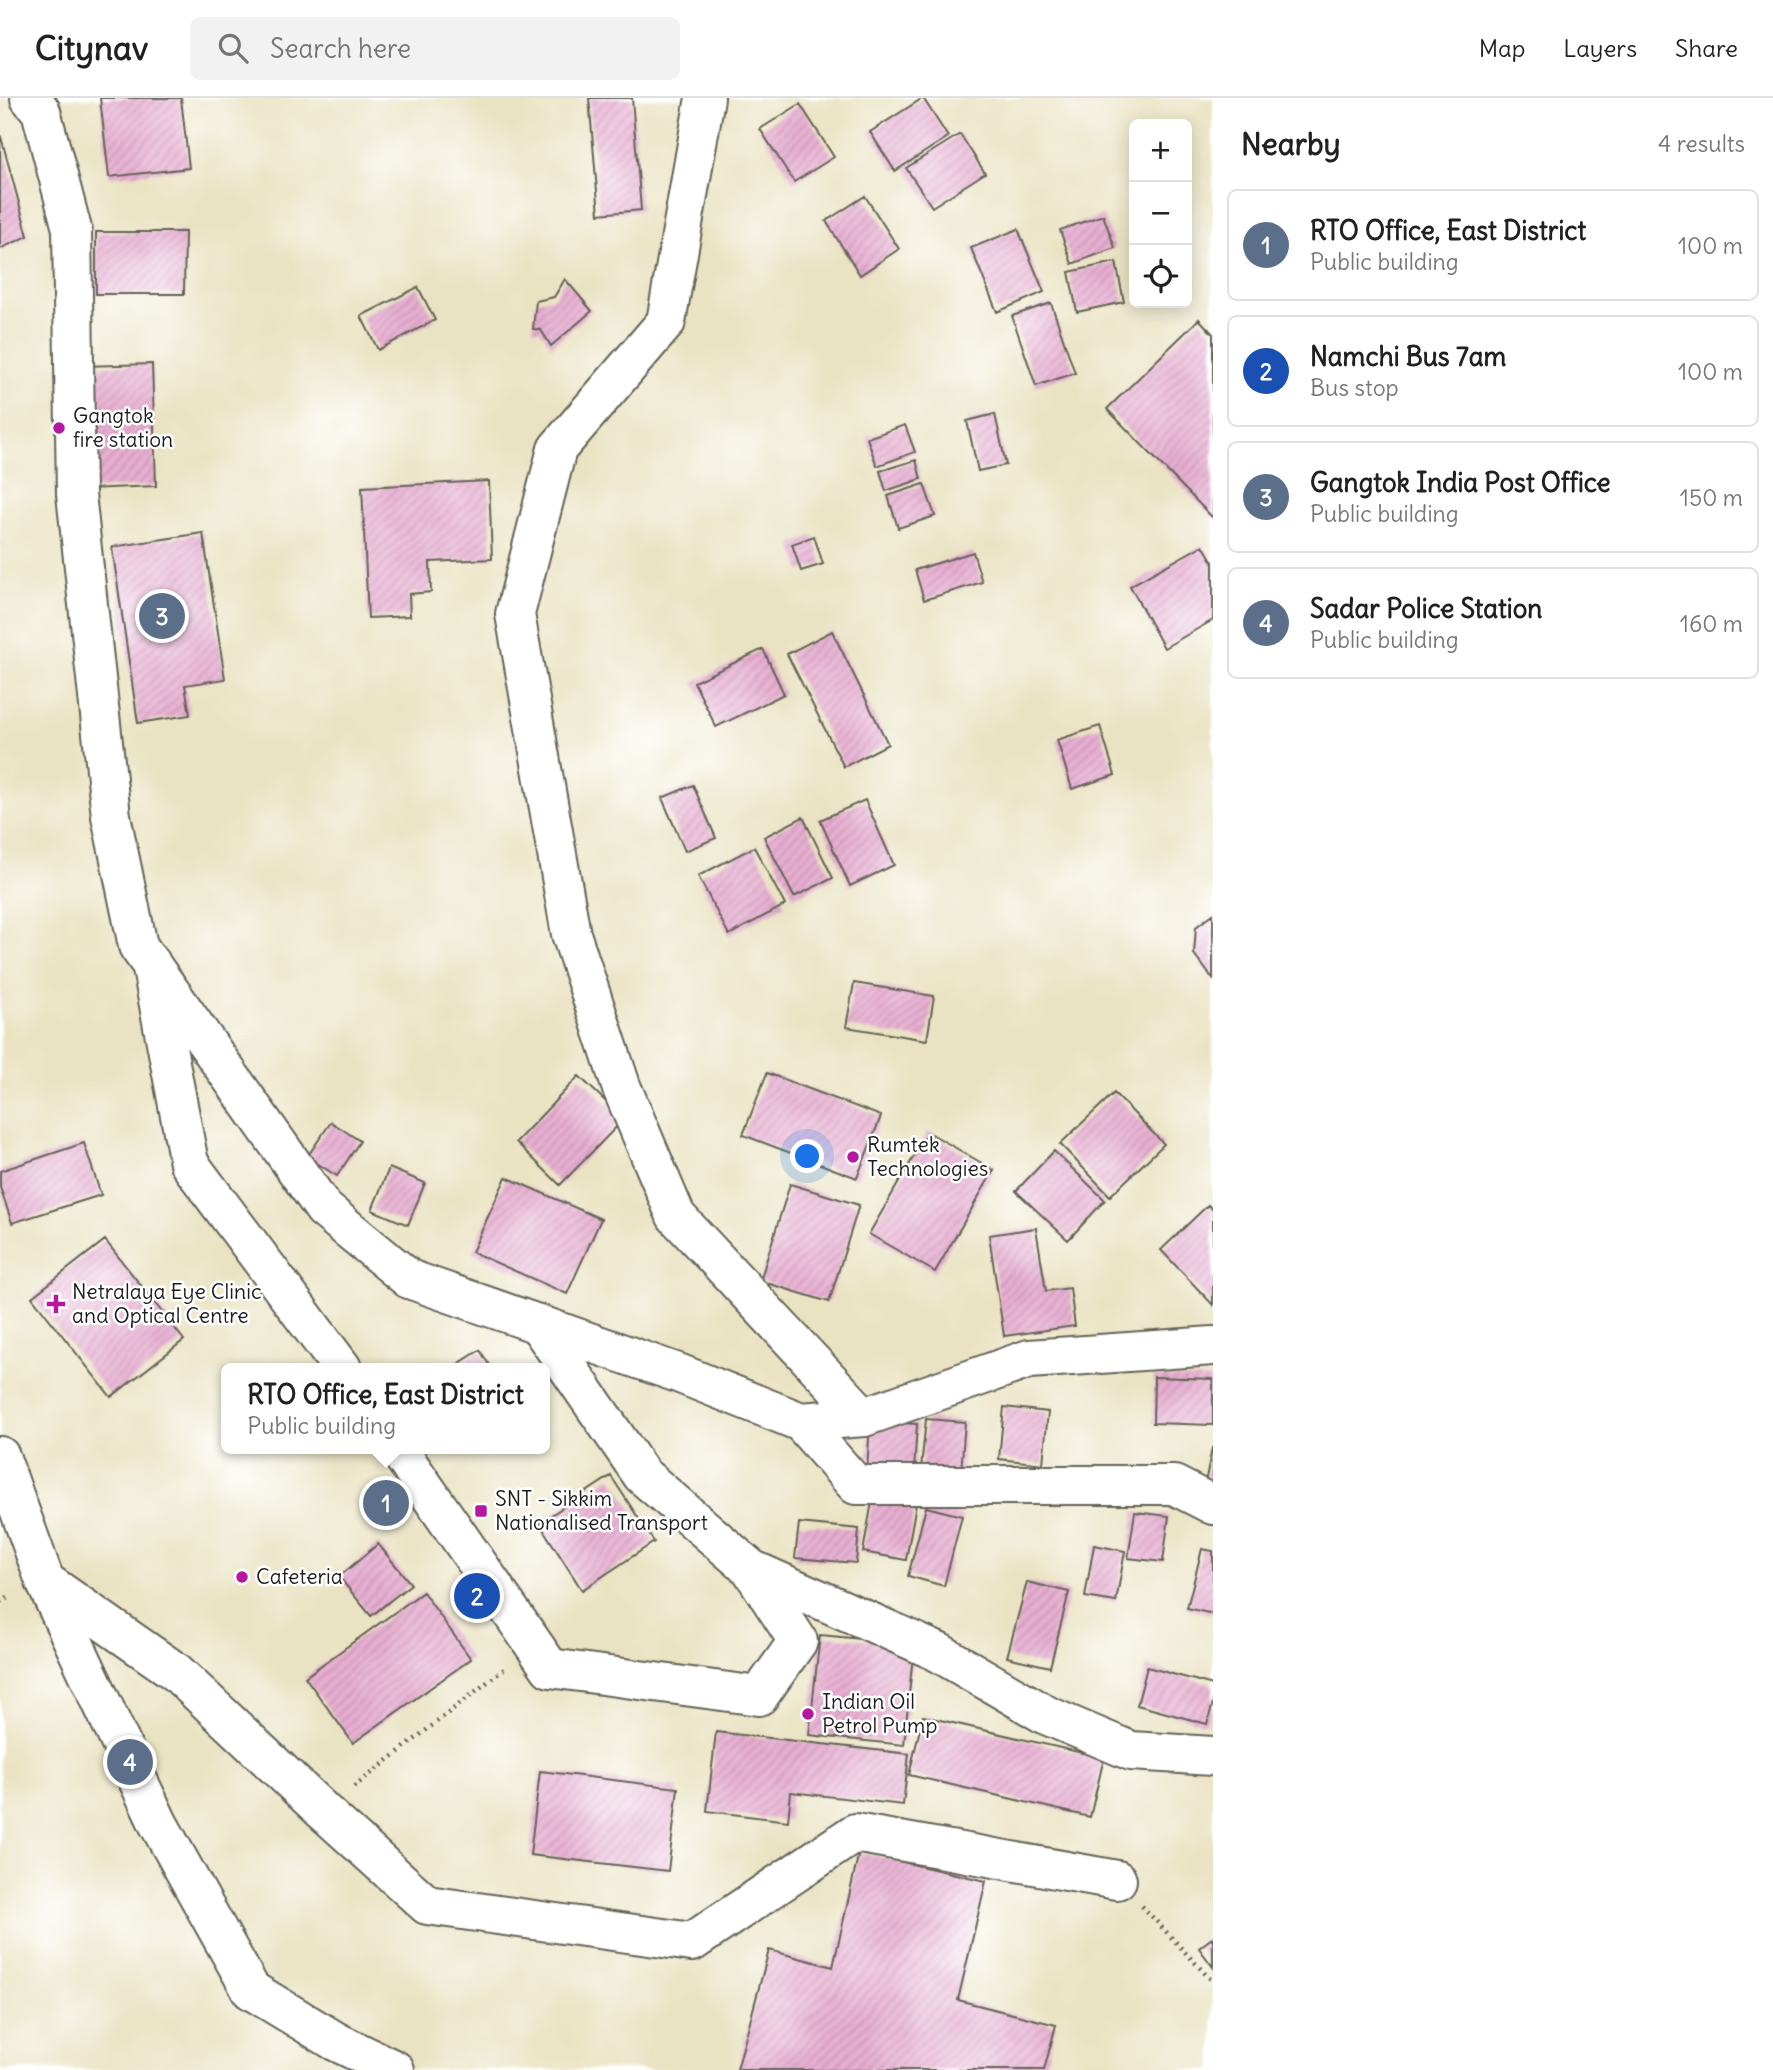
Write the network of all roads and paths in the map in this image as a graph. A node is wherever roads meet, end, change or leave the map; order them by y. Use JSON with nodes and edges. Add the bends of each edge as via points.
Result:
{"nodes":[{"id":1,"x":30,"y":98,"type":"edge"},
{"id":2,"x":705,"y":98,"type":"edge"},
{"id":3,"x":151,"y":963,"type":"junction"},
{"id":4,"x":538,"y":1324,"type":"junction"},
{"id":5,"x":1213,"y":1346,"type":"edge"},
{"id":6,"x":338,"y":1363,"type":"edge"},
{"id":7,"x":864,"y":1417,"type":"junction"},
{"id":8,"x":801,"y":1422,"type":"junction"},
{"id":9,"x":401,"y":1454,"type":"edge"},
{"id":10,"x":0,"y":1455,"type":"edge"},
{"id":11,"x":1213,"y":1505,"type":"edge"},
{"id":12,"x":751,"y":1569,"type":"junction"},
{"id":13,"x":46,"y":1581,"type":"junction"},
{"id":14,"x":534,"y":1645,"type":"junction"},
{"id":15,"x":1213,"y":1756,"type":"edge"},
{"id":16,"x":323,"y":1811,"type":"junction"},
{"id":17,"x":1117,"y":1880,"type":"joint"},
{"id":18,"x":1213,"y":1982,"type":"edge"},
{"id":19,"x":395,"y":2070,"type":"edge"}],
"edges":[{"from":1,"to":3,"type":"street","via":[[41,111],[72,229],[79,521],[111,816],[138,946]]},
{"from":2,"to":7,"type":"street","via":[[666,323],[557,449],[515,614],[571,934],[621,1086],[676,1216]]},
{"from":3,"to":4,"type":"street","via":[[324,1209],[410,1279]]},
{"from":3,"to":6,"type":"street","via":[[189,1163]]},
{"from":4,"to":8,"type":"street"},
{"from":4,"to":12,"type":"street","via":[[642,1475]]},
{"from":5,"to":7,"type":"street","via":[[1028,1359]]},
{"from":7,"to":8,"type":"street"},
{"from":8,"to":11,"type":"street","via":[[856,1485],[1174,1485]]},
{"from":9,"to":14,"type":"street"},
{"from":10,"to":13,"type":"street"},
{"from":12,"to":14,"type":"street","via":[[798,1641],[759,1696],[550,1668]]},
{"from":12,"to":15,"type":"street","via":[[938,1652],[1046,1715],[1131,1751]]},
{"from":13,"to":16,"type":"street","via":[[176,1672]]},
{"from":13,"to":19,"type":"street","via":[[158,1823],[251,1990],[335,2041]]},
{"from":14,"to":16,"type":"path"},
{"from":16,"to":17,"type":"street","via":[[427,1905],[692,1942],[855,1833]]},
{"from":17,"to":18,"type":"path"}]}
